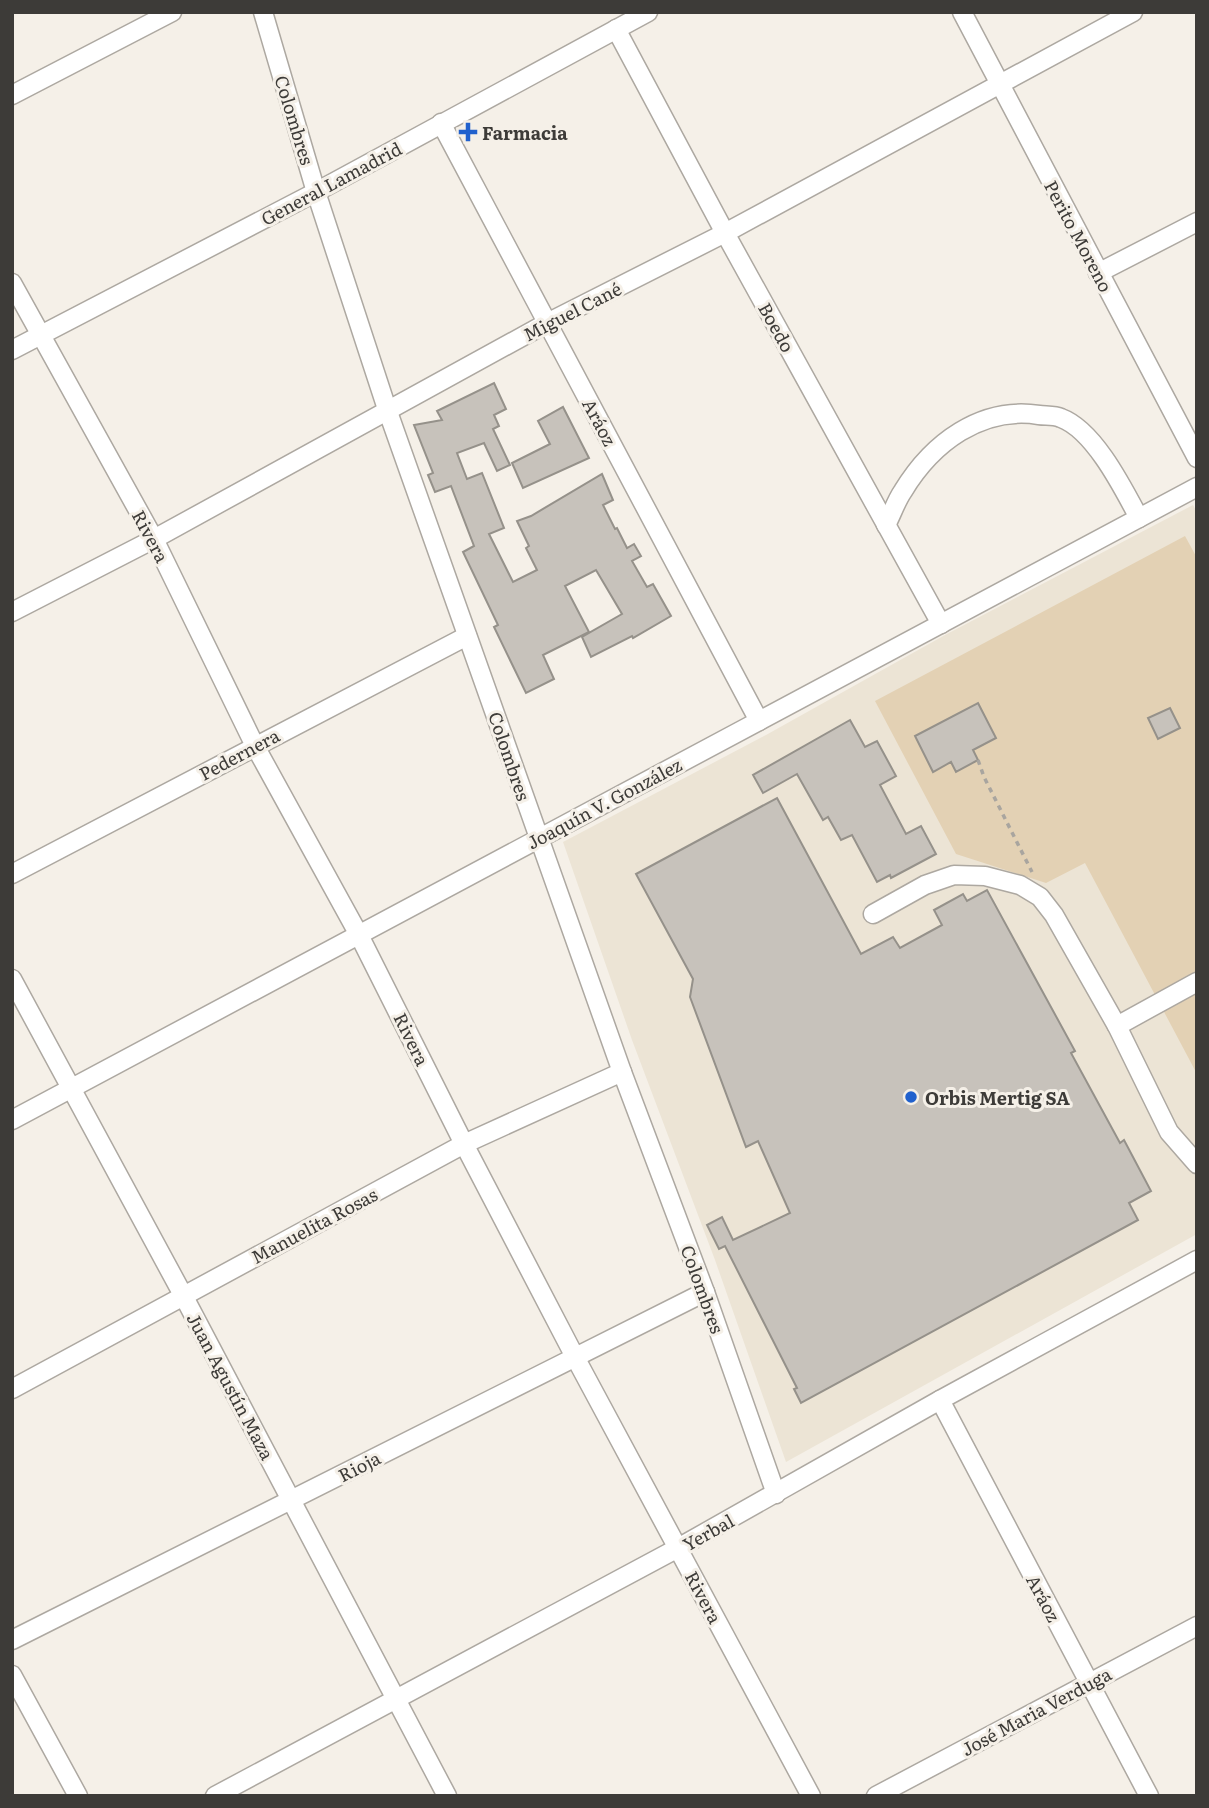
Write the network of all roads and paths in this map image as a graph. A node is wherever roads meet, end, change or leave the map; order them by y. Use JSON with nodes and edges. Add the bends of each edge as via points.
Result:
{"nodes":[{"id":1,"x":172,"y":12,"type":"edge"},
{"id":2,"x":262,"y":12,"type":"edge"},
{"id":3,"x":648,"y":12,"type":"edge"},
{"id":4,"x":961,"y":12,"type":"edge"},
{"id":5,"x":1133,"y":12,"type":"edge"},
{"id":6,"x":616,"y":29,"type":"junction"},
{"id":7,"x":1000,"y":85,"type":"junction"},
{"id":8,"x":12,"y":95,"type":"edge"},
{"id":9,"x":441,"y":123,"type":"junction"},
{"id":10,"x":316,"y":192,"type":"junction"},
{"id":11,"x":1197,"y":222,"type":"edge"},
{"id":12,"x":725,"y":233,"type":"junction"},
{"id":13,"x":1098,"y":274,"type":"junction"},
{"id":14,"x":12,"y":283,"type":"edge"},
{"id":15,"x":547,"y":323,"type":"junction"},
{"id":16,"x":41,"y":336,"type":"junction"},
{"id":17,"x":12,"y":350,"type":"edge"},
{"id":18,"x":387,"y":409,"type":"junction"},
{"id":19,"x":1197,"y":458,"type":"edge"},
{"id":20,"x":1197,"y":487,"type":"edge"},
{"id":21,"x":1139,"y":517,"type":"junction"},
{"id":22,"x":887,"y":525,"type":"junction"},
{"id":23,"x":154,"y":539,"type":"junction"},
{"id":24,"x":12,"y":612,"type":"edge"},
{"id":25,"x":941,"y":624,"type":"junction"},
{"id":26,"x":467,"y":636,"type":"junction"},
{"id":27,"x":759,"y":721,"type":"junction"},
{"id":28,"x":255,"y":746,"type":"junction"},
{"id":29,"x":978,"y":760,"type":"dead end"},
{"id":30,"x":539,"y":838,"type":"junction"},
{"id":31,"x":12,"y":874,"type":"edge"},
{"id":32,"x":1040,"y":897,"type":"junction"},
{"id":33,"x":873,"y":914,"type":"dead end"},
{"id":34,"x":359,"y":935,"type":"junction"},
{"id":35,"x":12,"y":979,"type":"edge"},
{"id":36,"x":1197,"y":982,"type":"edge"},
{"id":37,"x":1117,"y":1026,"type":"junction"},
{"id":38,"x":622,"y":1072,"type":"junction"},
{"id":39,"x":70,"y":1089,"type":"junction"},
{"id":40,"x":12,"y":1120,"type":"edge"},
{"id":41,"x":464,"y":1144,"type":"junction"},
{"id":42,"x":1197,"y":1164,"type":"edge"},
{"id":43,"x":1197,"y":1261,"type":"edge"},
{"id":44,"x":705,"y":1292,"type":"junction"},
{"id":45,"x":183,"y":1295,"type":"junction"},
{"id":46,"x":575,"y":1357,"type":"junction"},
{"id":47,"x":12,"y":1389,"type":"edge"},
{"id":48,"x":940,"y":1401,"type":"junction"},
{"id":49,"x":775,"y":1494,"type":"junction"},
{"id":50,"x":291,"y":1500,"type":"junction"},
{"id":51,"x":678,"y":1548,"type":"junction"},
{"id":52,"x":1197,"y":1626,"type":"edge"},
{"id":53,"x":12,"y":1640,"type":"edge"},
{"id":54,"x":12,"y":1675,"type":"edge"},
{"id":55,"x":1089,"y":1684,"type":"junction"},
{"id":56,"x":395,"y":1699,"type":"junction"},
{"id":57,"x":78,"y":1796,"type":"edge"},
{"id":58,"x":215,"y":1796,"type":"edge"},
{"id":59,"x":447,"y":1796,"type":"edge"},
{"id":60,"x":811,"y":1796,"type":"edge"},
{"id":61,"x":876,"y":1796,"type":"edge"},
{"id":62,"x":1149,"y":1796,"type":"edge"}],
"edges":[{"from":1,"to":8,"type":"street"},
{"from":2,"to":10,"type":"street","name":"Colombres"},
{"from":3,"to":6,"type":"street","name":"General Lamadrid"},
{"from":4,"to":7,"type":"street","name":"Perito Moreno"},
{"from":5,"to":7,"type":"street","name":"Miguel Cané"},
{"from":6,"to":9,"type":"street","name":"General Lamadrid"},
{"from":6,"to":12,"type":"street","name":"Boedo"},
{"from":7,"to":12,"type":"street","name":"Miguel Cané"},
{"from":7,"to":13,"type":"street","name":"Perito Moreno"},
{"from":9,"to":10,"type":"street","name":"General Lamadrid"},
{"from":9,"to":15,"type":"street","name":"Aráoz"},
{"from":10,"to":16,"type":"street","name":"General Lamadrid"},
{"from":10,"to":18,"type":"street","name":"Colombres"},
{"from":11,"to":13,"type":"street"},
{"from":12,"to":15,"type":"street","name":"Miguel Cané"},
{"from":12,"to":22,"type":"street","name":"Boedo"},
{"from":13,"to":19,"type":"street","name":"Perito Moreno"},
{"from":14,"to":16,"type":"street","name":"Rivera"},
{"from":15,"to":18,"type":"street","name":"Miguel Cané"},
{"from":15,"to":27,"type":"street","name":"Aráoz"},
{"from":16,"to":17,"type":"street","name":"General Lamadrid"},
{"from":16,"to":23,"type":"street","name":"Rivera"},
{"from":18,"to":23,"type":"street","name":"Miguel Cané"},
{"from":18,"to":26,"type":"street","name":"Colombres"},
{"from":20,"to":21,"type":"street","name":"Joaquín V. González"},
{"from":21,"to":22,"type":"street","via":[[1089,439],[1062,418],[1027,413],[995,415],[963,429],[930,455],[903,491]]},
{"from":21,"to":25,"type":"street","name":"Joaquín V. González"},
{"from":22,"to":25,"type":"street","name":"Boedo"},
{"from":23,"to":24,"type":"street","name":"Miguel Cané"},
{"from":23,"to":28,"type":"street","name":"Rivera"},
{"from":25,"to":27,"type":"street","name":"Joaquín V. González"},
{"from":26,"to":28,"type":"street","name":"Pedernera"},
{"from":26,"to":30,"type":"street","name":"Colombres"},
{"from":27,"to":30,"type":"street","name":"Joaquín V. González"},
{"from":28,"to":31,"type":"street","name":"Pedernera"},
{"from":28,"to":34,"type":"street","name":"Rivera"},
{"from":29,"to":32,"type":"path"},
{"from":30,"to":34,"type":"street","name":"Joaquín V. González"},
{"from":30,"to":38,"type":"street","name":"Colombres"},
{"from":32,"to":33,"type":"street","via":[[985,876],[954,875],[925,885]]},
{"from":32,"to":37,"type":"street"},
{"from":34,"to":39,"type":"street","name":"Joaquín V. González"},
{"from":34,"to":41,"type":"street","name":"Rivera"},
{"from":35,"to":39,"type":"street","name":"Juan Agustín Maza"},
{"from":36,"to":37,"type":"street"},
{"from":37,"to":42,"type":"street","via":[[1169,1132]]},
{"from":38,"to":41,"type":"street","name":"Manuelita Rosas"},
{"from":38,"to":44,"type":"street","name":"Colombres"},
{"from":39,"to":40,"type":"street","name":"Joaquín V. González"},
{"from":39,"to":45,"type":"street","name":"Juan Agustín Maza"},
{"from":41,"to":45,"type":"street","name":"Manuelita Rosas"},
{"from":41,"to":46,"type":"street","name":"Rivera"},
{"from":43,"to":48,"type":"street","name":"Yerbal"},
{"from":44,"to":46,"type":"street","name":"Rioja"},
{"from":44,"to":49,"type":"street","name":"Colombres"},
{"from":45,"to":47,"type":"street","name":"Manuelita Rosas"},
{"from":45,"to":50,"type":"street","name":"Juan Agustín Maza"},
{"from":46,"to":50,"type":"street","name":"Rioja"},
{"from":46,"to":51,"type":"street","name":"Rivera"},
{"from":48,"to":49,"type":"street","name":"Yerbal"},
{"from":48,"to":55,"type":"street","name":"Aráoz"},
{"from":49,"to":51,"type":"street","name":"Yerbal"},
{"from":50,"to":53,"type":"street","name":"Rioja"},
{"from":50,"to":56,"type":"street","name":"Juan Agustín Maza"},
{"from":51,"to":56,"type":"street","name":"Yerbal"},
{"from":51,"to":60,"type":"street","name":"Rivera"},
{"from":52,"to":55,"type":"street","name":"José Maria Verduga"},
{"from":54,"to":57,"type":"street"},
{"from":55,"to":61,"type":"street","name":"José Maria Verduga"},
{"from":55,"to":62,"type":"street","name":"Aráoz"},
{"from":56,"to":58,"type":"street","name":"Yerbal"},
{"from":56,"to":59,"type":"street","name":"Juan Agustín Maza"}]}
